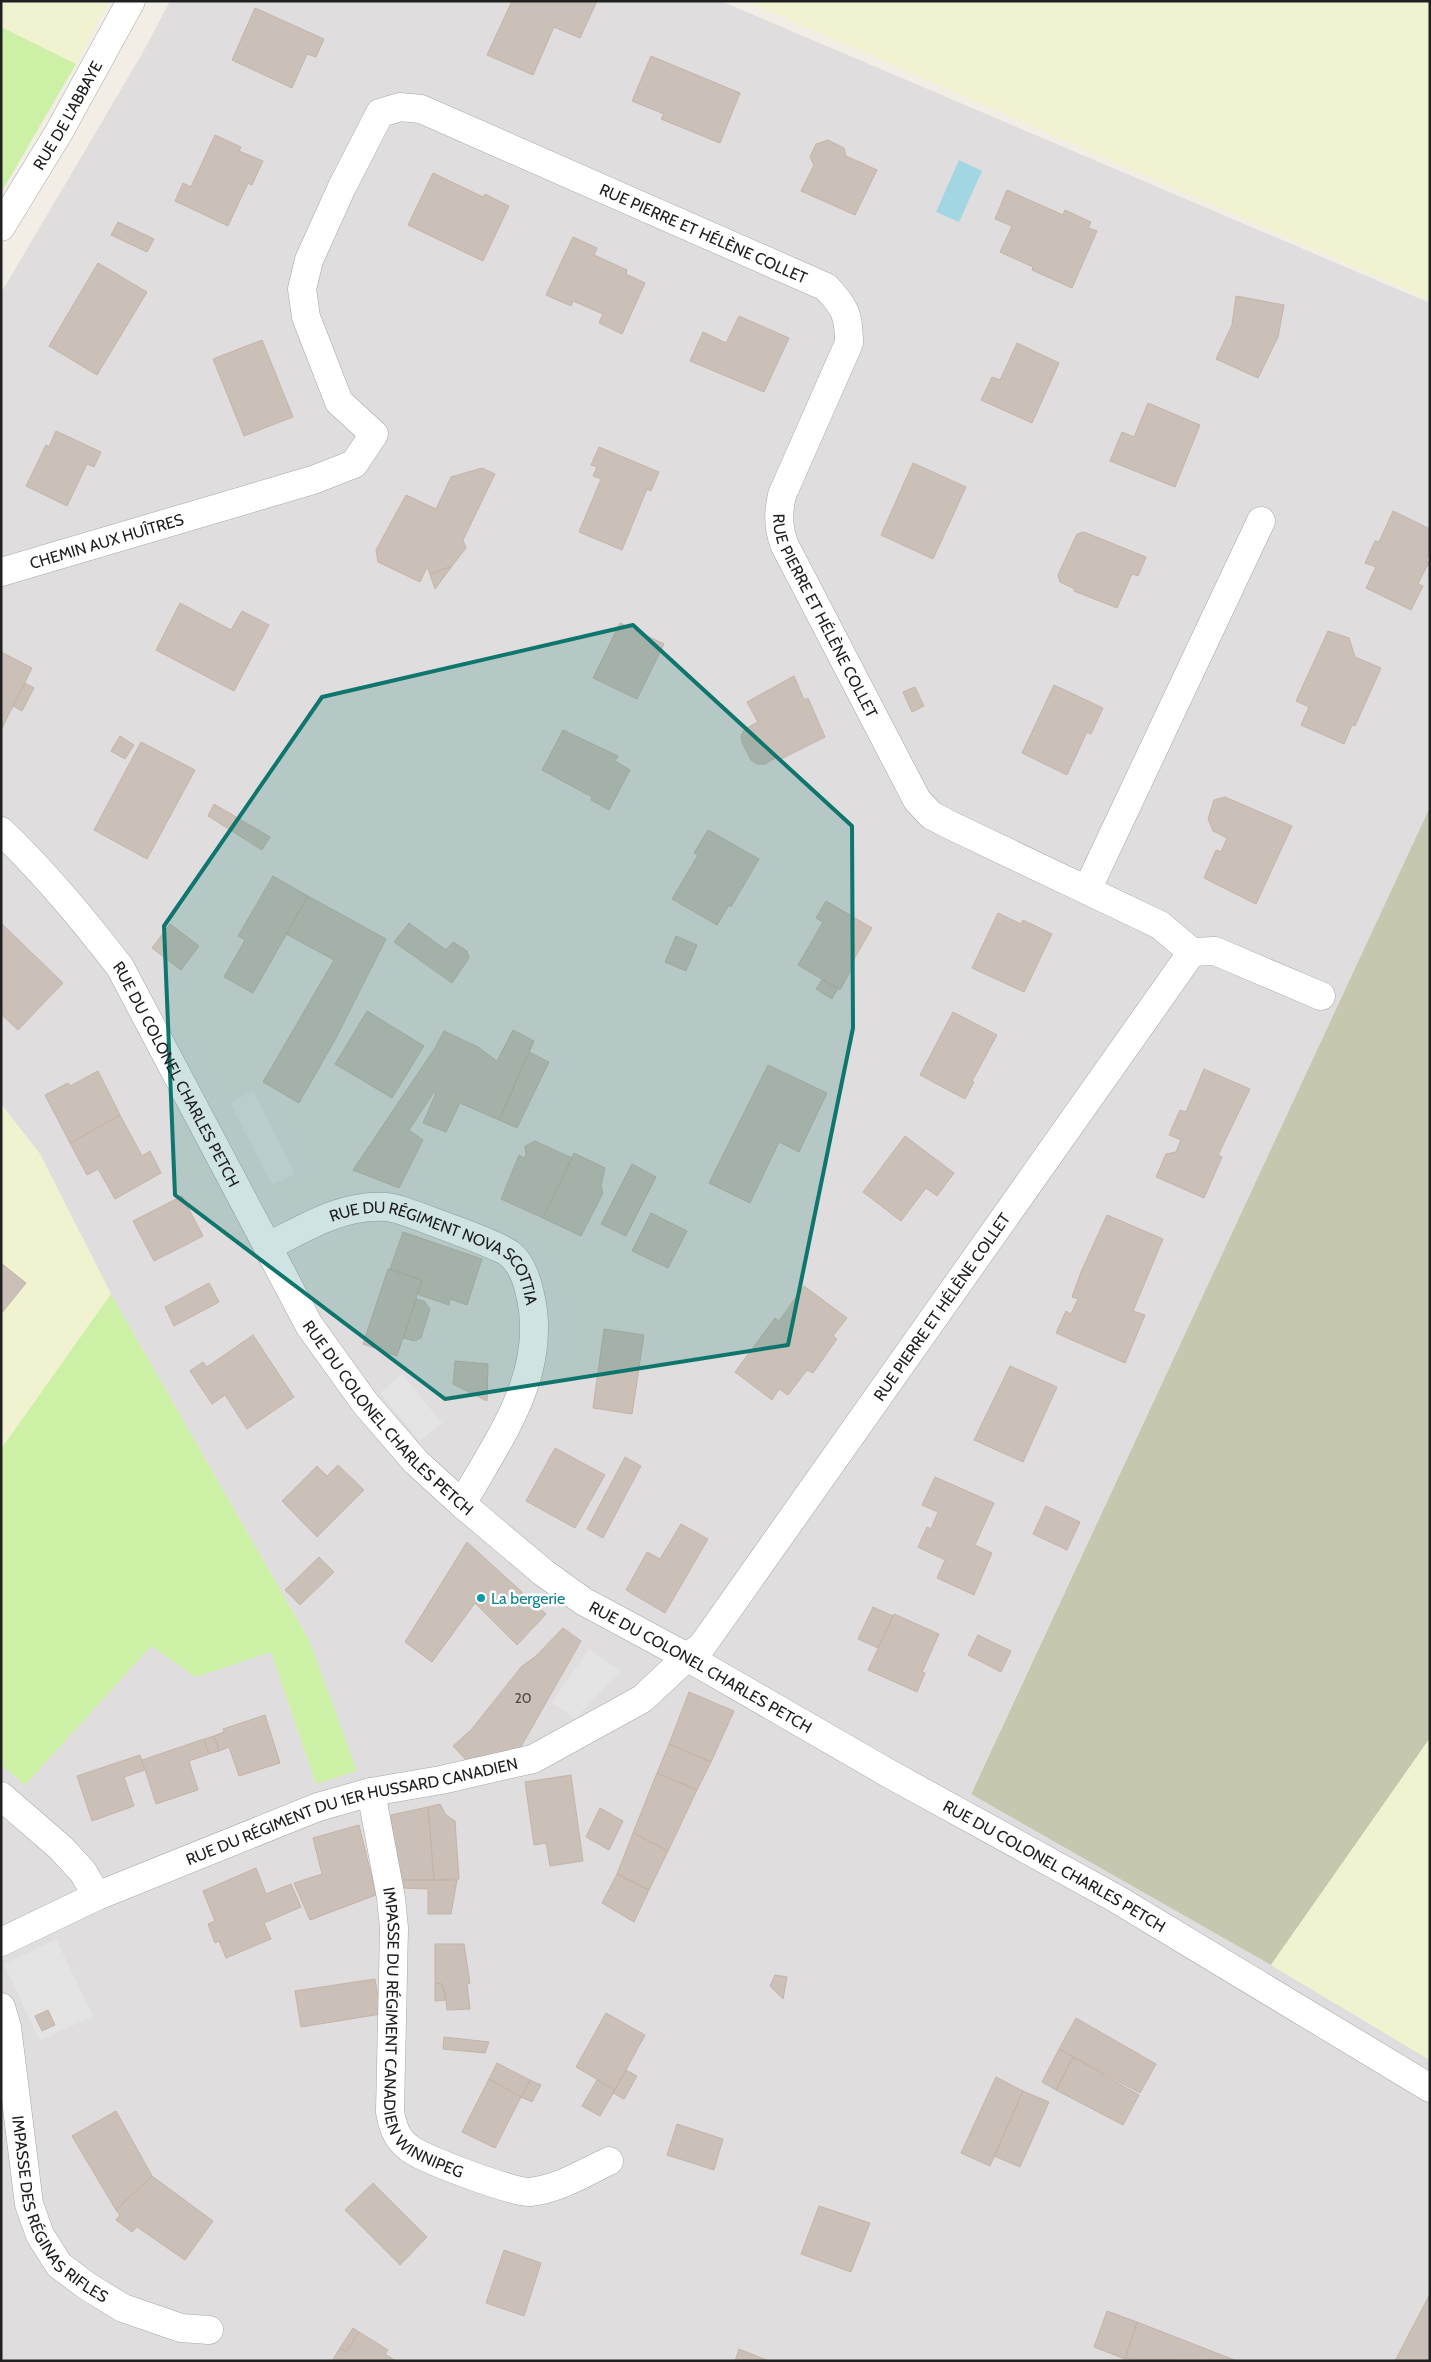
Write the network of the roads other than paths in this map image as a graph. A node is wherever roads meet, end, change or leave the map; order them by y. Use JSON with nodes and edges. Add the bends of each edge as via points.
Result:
{"nodes":[{"id":1,"x":131,"y":1,"type":"edge"},
{"id":2,"x":1,"y":227,"type":"edge"},
{"id":3,"x":213,"y":511,"type":"joint"},
{"id":4,"x":1261,"y":521,"type":"dead end"},
{"id":5,"x":1,"y":572,"type":"edge"},
{"id":6,"x":1,"y":832,"type":"edge"},
{"id":7,"x":1088,"y":890,"type":"junction"},
{"id":8,"x":1192,"y":952,"type":"junction"},
{"id":9,"x":1321,"y":996,"type":"dead end"},
{"id":10,"x":269,"y":1246,"type":"junction"},
{"id":11,"x":462,"y":1504,"type":"junction"},
{"id":12,"x":687,"y":1657,"type":"junction"},
{"id":13,"x":371,"y":1792,"type":"junction"},
{"id":14,"x":1,"y":1796,"type":"edge"},
{"id":15,"x":97,"y":1896,"type":"junction"},
{"id":16,"x":1,"y":1942,"type":"edge"},
{"id":17,"x":1,"y":2007,"type":"edge"},
{"id":18,"x":1430,"y":2088,"type":"edge"},
{"id":19,"x":609,"y":2161,"type":"dead end"},
{"id":20,"x":209,"y":2330,"type":"dead end"}],
"edges":[{"from":1,"to":2,"type":"street","name":"RUE DE L'ABBAYE"},
{"from":3,"to":5,"type":"street","name":"CHEMIN AUX HUÎTRES"},
{"from":3,"to":7,"type":"street","name":"RUE PIERRE ET HÉLÈNE COLLET","via":[[354,464],[374,434],[339,402],[306,317],[302,289],[317,241],[380,113],[400,106],[421,109],[826,287],[841,302],[849,320],[849,343],[782,495],[778,512],[784,544],[916,800],[931,815],[944,822]]},
{"from":4,"to":7,"type":"street"},
{"from":6,"to":10,"type":"street","name":"RUE DU COLONEL CHARLES PETCH","via":[[61,894],[120,967]]},
{"from":7,"to":8,"type":"street","name":"RUE PIERRE ET HÉLÈNE COLLET","via":[[1160,925]]},
{"from":8,"to":9,"type":"street","via":[[1215,951]]},
{"from":8,"to":12,"type":"street","name":"RUE PIERRE ET HÉLÈNE COLLET","via":[[708,1638]]},
{"from":10,"to":11,"type":"street","name":"RUE DU COLONEL CHARLES PETCH","via":[[309,1325],[365,1403],[416,1462]]},
{"from":10,"to":11,"type":"street","name":"RUE DU RÉGIMENT NOVA SCOTTIA","via":[[323,1219],[356,1209],[388,1207],[510,1253],[526,1277],[533,1306],[534,1343],[529,1376],[512,1416]]},
{"from":11,"to":12,"type":"street","name":"RUE DU COLONEL CHARLES PETCH","via":[[544,1573],[583,1601]]},
{"from":12,"to":13,"type":"street","name":"RUE DU RÉGIMENT DU 1ER HUSSARD CANADIEN","via":[[642,1699],[533,1759]]},
{"from":12,"to":18,"type":"street","name":"RUE DU COLONEL CHARLES PETCH","via":[[1115,1898]]},
{"from":13,"to":15,"type":"street","name":"RUE DU RÉGIMENT DU 1ER HUSSARD CANADIEN","via":[[318,1806]]},
{"from":13,"to":19,"type":"street","name":"IMPASSE DU RÉGIMENT CANADIEN WINNIPEG","via":[[394,1928],[390,2112],[394,2133],[410,2149],[504,2188],[530,2192],[565,2182]]},
{"from":14,"to":15,"type":"street","via":[[61,1848],[83,1872]]},
{"from":15,"to":16,"type":"street","name":"RUE DU RÉGIMENT DU 1ER HUSSARD CANADIEN"},
{"from":17,"to":20,"type":"street","name":"IMPASSE DES RÉGINAS RIFLES","via":[[7,2027],[28,2204],[40,2235],[59,2265],[123,2308],[181,2328]]}]}
